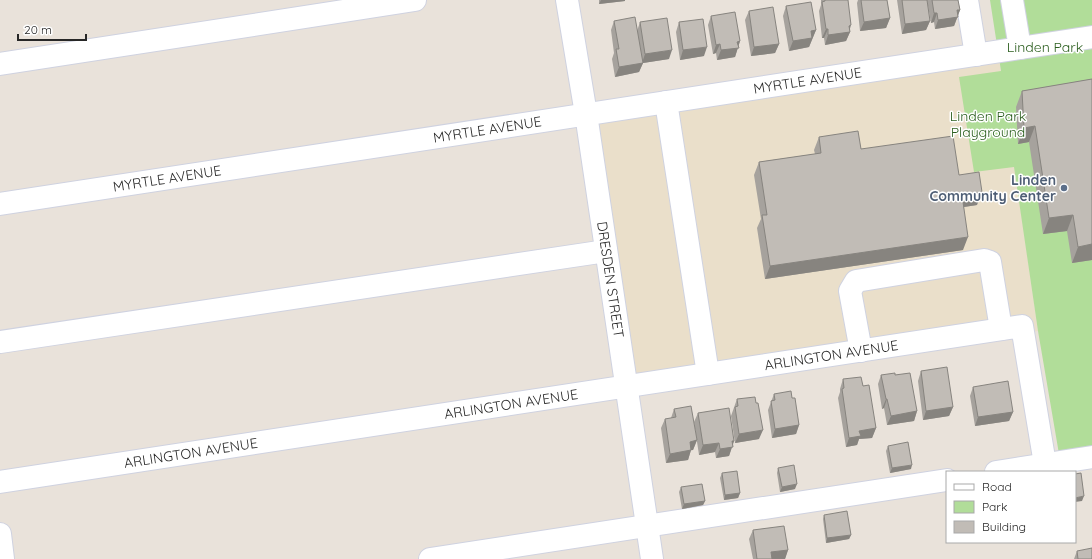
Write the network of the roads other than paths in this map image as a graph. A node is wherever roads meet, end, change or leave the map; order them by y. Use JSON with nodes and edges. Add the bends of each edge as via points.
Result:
{"nodes":[{"id":1,"x":415,"y":0,"type":"edge"},
{"id":2,"x":567,"y":0,"type":"edge"},
{"id":3,"x":968,"y":0,"type":"edge"},
{"id":4,"x":1012,"y":0,"type":"edge"},
{"id":5,"x":1092,"y":37,"type":"edge"},
{"id":6,"x":1020,"y":48,"type":"junction"},
{"id":7,"x":976,"y":55,"type":"junction"},
{"id":8,"x":0,"y":64,"type":"edge"},
{"id":9,"x":666,"y":102,"type":"junction"},
{"id":10,"x":586,"y":114,"type":"junction"},
{"id":11,"x":0,"y":204,"type":"edge"},
{"id":12,"x":606,"y":251,"type":"junction"},
{"id":13,"x":1001,"y":329,"type":"junction"},
{"id":14,"x":0,"y":342,"type":"edge"},
{"id":15,"x":861,"y":351,"type":"junction"},
{"id":16,"x":708,"y":374,"type":"junction"},
{"id":17,"x":626,"y":387,"type":"junction"},
{"id":18,"x":1092,"y":457,"type":"edge"},
{"id":19,"x":1046,"y":464,"type":"junction"},
{"id":20,"x":1002,"y":471,"type":"edge"},
{"id":21,"x":946,"y":480,"type":"edge"},
{"id":22,"x":0,"y":482,"type":"edge"},
{"id":23,"x":647,"y":526,"type":"junction"},
{"id":24,"x":0,"y":534,"type":"edge"},
{"id":25,"x":4,"y":559,"type":"edge"},
{"id":26,"x":430,"y":559,"type":"edge"},
{"id":27,"x":652,"y":559,"type":"edge"}],
"edges":[{"from":1,"to":8,"type":"street"},
{"from":2,"to":10,"type":"street","name":"DRESDEN STREET"},
{"from":3,"to":7,"type":"street"},
{"from":4,"to":6,"type":"street"},
{"from":5,"to":6,"type":"street","name":"MYRTLE AVENUE"},
{"from":6,"to":7,"type":"street","name":"MYRTLE AVENUE"},
{"from":7,"to":9,"type":"street","name":"MYRTLE AVENUE"},
{"from":9,"to":10,"type":"street","name":"MYRTLE AVENUE"},
{"from":9,"to":16,"type":"street"},
{"from":10,"to":11,"type":"street","name":"MYRTLE AVENUE"},
{"from":10,"to":12,"type":"street","name":"DRESDEN STREET"},
{"from":12,"to":14,"type":"street"},
{"from":12,"to":17,"type":"street","name":"DRESDEN STREET"},
{"from":13,"to":15,"type":"street","name":"ARLINGTON AVENUE"},
{"from":13,"to":15,"type":"street","via":[[990,262],[984,260],[856,281],[850,291]]},
{"from":13,"to":19,"type":"street","name":"ARLINGTON AVENUE","via":[[1022,326]]},
{"from":15,"to":16,"type":"street","name":"ARLINGTON AVENUE"},
{"from":16,"to":17,"type":"street","name":"ARLINGTON AVENUE"},
{"from":17,"to":22,"type":"street","name":"ARLINGTON AVENUE"},
{"from":17,"to":23,"type":"street","name":"DRESDEN STREET"},
{"from":18,"to":19,"type":"street"},
{"from":19,"to":20,"type":"street"},
{"from":21,"to":23,"type":"street"},
{"from":23,"to":26,"type":"street"},
{"from":23,"to":27,"type":"street","name":"DRESDEN STREET"},
{"from":24,"to":25,"type":"street"}]}
